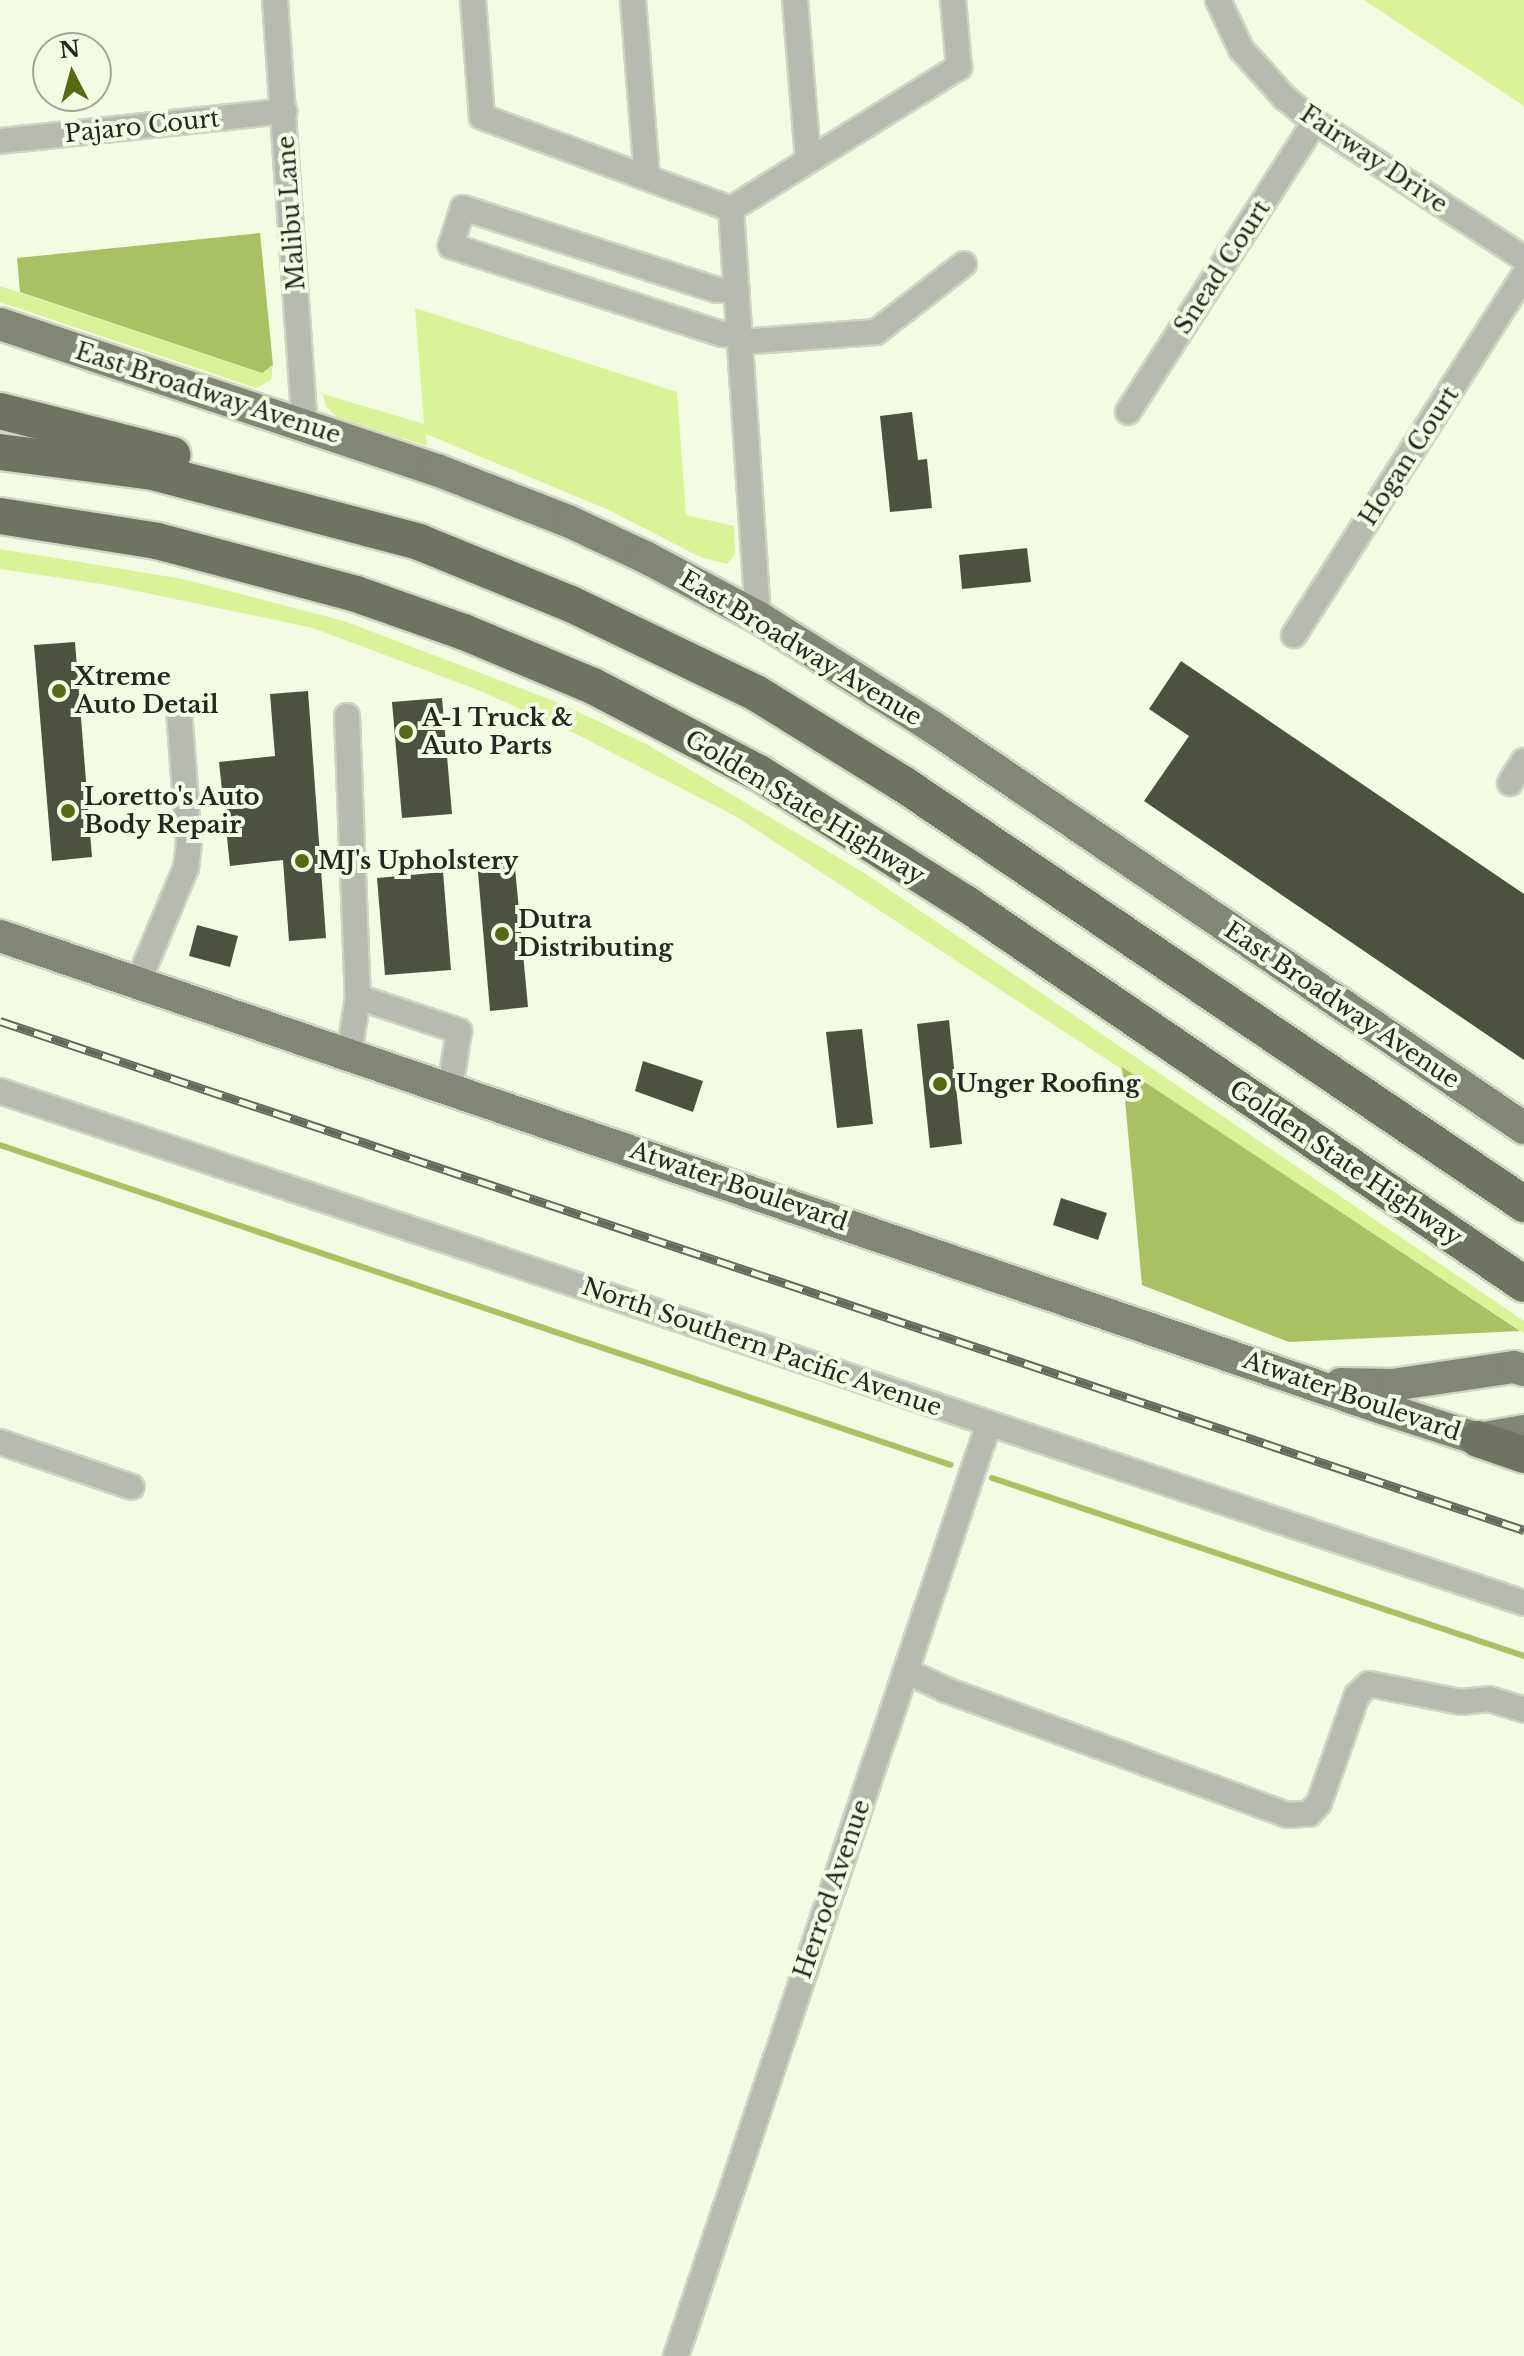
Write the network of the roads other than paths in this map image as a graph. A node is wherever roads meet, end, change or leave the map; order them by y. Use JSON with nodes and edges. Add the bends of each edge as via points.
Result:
{"nodes":[{"id":1,"x":275,"y":0,"type":"edge"},
{"id":2,"x":473,"y":0,"type":"edge"},
{"id":3,"x":633,"y":0,"type":"edge"},
{"id":4,"x":795,"y":0,"type":"edge"},
{"id":5,"x":953,"y":0,"type":"edge"},
{"id":6,"x":1218,"y":0,"type":"edge"},
{"id":7,"x":284,"y":111,"type":"junction"},
{"id":8,"x":1315,"y":122,"type":"junction"},
{"id":9,"x":0,"y":141,"type":"edge"},
{"id":10,"x":808,"y":159,"type":"junction"},
{"id":11,"x":647,"y":176,"type":"junction"},
{"id":12,"x":731,"y":209,"type":"junction"},
{"id":13,"x":1524,"y":258,"type":"edge"},
{"id":14,"x":964,"y":264,"type":"dead end"},
{"id":15,"x":1524,"y":276,"type":"edge"},
{"id":16,"x":737,"y":290,"type":"junction"},
{"id":17,"x":0,"y":324,"type":"edge"},
{"id":18,"x":740,"y":338,"type":"junction"},
{"id":19,"x":0,"y":411,"type":"edge"},
{"id":20,"x":1128,"y":412,"type":"dead end"},
{"id":21,"x":305,"y":425,"type":"junction"},
{"id":22,"x":0,"y":452,"type":"edge"},
{"id":23,"x":0,"y":516,"type":"edge"},
{"id":24,"x":419,"y":542,"type":"junction"},
{"id":25,"x":758,"y":617,"type":"junction"},
{"id":26,"x":1294,"y":635,"type":"dead end"},
{"id":27,"x":179,"y":710,"type":"dead end"},
{"id":28,"x":347,"y":716,"type":"dead end"},
{"id":29,"x":1524,"y":761,"type":"edge"},
{"id":30,"x":1510,"y":783,"type":"dead end"},
{"id":31,"x":0,"y":936,"type":"edge"},
{"id":32,"x":138,"y":982,"type":"junction"},
{"id":33,"x":358,"y":997,"type":"junction"},
{"id":34,"x":349,"y":1054,"type":"junction"},
{"id":35,"x":450,"y":1088,"type":"junction"},
{"id":36,"x":0,"y":1091,"type":"edge"},
{"id":37,"x":1524,"y":1128,"type":"edge"},
{"id":38,"x":1524,"y":1204,"type":"edge"},
{"id":39,"x":1524,"y":1284,"type":"edge"},
{"id":40,"x":1524,"y":1370,"type":"edge"},
{"id":41,"x":1318,"y":1383,"type":"junction"},
{"id":42,"x":989,"y":1423,"type":"junction"},
{"id":43,"x":1524,"y":1431,"type":"edge"},
{"id":44,"x":1478,"y":1439,"type":"junction"},
{"id":45,"x":0,"y":1442,"type":"edge"},
{"id":46,"x":1524,"y":1455,"type":"edge"},
{"id":47,"x":132,"y":1487,"type":"dead end"},
{"id":48,"x":1524,"y":1603,"type":"edge"},
{"id":49,"x":906,"y":1671,"type":"junction"},
{"id":50,"x":1524,"y":1710,"type":"edge"},
{"id":51,"x":676,"y":2356,"type":"edge"}],
"edges":[{"from":1,"to":7,"type":"street","name":"Malibu Lane"},
{"from":2,"to":11,"type":"street","via":[[482,117]]},
{"from":3,"to":11,"type":"street"},
{"from":4,"to":10,"type":"street"},
{"from":5,"to":10,"type":"street","via":[[959,67]]},
{"from":6,"to":8,"type":"street","name":"Fairway Drive","via":[[1241,49]]},
{"from":7,"to":9,"type":"street","name":"Pajaro Court"},
{"from":7,"to":21,"type":"street","name":"Malibu Lane"},
{"from":8,"to":13,"type":"street","name":"Fairway Drive"},
{"from":8,"to":20,"type":"street","name":"Snead Court"},
{"from":10,"to":12,"type":"street"},
{"from":11,"to":12,"type":"street"},
{"from":12,"to":16,"type":"street"},
{"from":14,"to":18,"type":"street","via":[[876,332]]},
{"from":15,"to":26,"type":"street","name":"Hogan Court"},
{"from":16,"to":18,"type":"street"},
{"from":16,"to":18,"type":"street","via":[[717,290],[463,208],[451,246]]},
{"from":17,"to":21,"type":"main road","name":"East Broadway Avenue"},
{"from":18,"to":25,"type":"street"},
{"from":19,"to":24,"type":"highway","via":[[213,467]]},
{"from":21,"to":25,"type":"main road","name":"East Broadway Avenue","via":[[568,521]]},
{"from":22,"to":24,"type":"highway","via":[[153,472]]},
{"from":23,"to":39,"type":"highway","name":"Golden State Highway","via":[[157,541],[356,594],[593,686],[759,773],[965,903]]},
{"from":24,"to":38,"type":"highway","via":[[571,604],[756,693],[903,784]]},
{"from":25,"to":37,"type":"main road","name":"East Broadway Avenue","via":[[934,728]]},
{"from":27,"to":32,"type":"street","via":[[189,843],[186,868]]},
{"from":28,"to":33,"type":"street"},
{"from":29,"to":30,"type":"street"},
{"from":31,"to":32,"type":"main road","name":"Atwater Boulevard"},
{"from":32,"to":34,"type":"main road","name":"Atwater Boulevard"},
{"from":33,"to":34,"type":"street"},
{"from":33,"to":35,"type":"street","via":[[459,1031]]},
{"from":34,"to":35,"type":"main road","name":"Atwater Boulevard"},
{"from":35,"to":41,"type":"main road","name":"Atwater Boulevard"},
{"from":36,"to":42,"type":"street","name":"North Southern Pacific Avenue"},
{"from":40,"to":41,"type":"main road","via":[[1514,1367],[1392,1385]]},
{"from":41,"to":44,"type":"main road","name":"Atwater Boulevard"},
{"from":42,"to":48,"type":"street","name":"North Southern Pacific Avenue"},
{"from":42,"to":49,"type":"street","name":"Herrod Avenue"},
{"from":43,"to":44,"type":"main road"},
{"from":44,"to":46,"type":"highway"},
{"from":45,"to":47,"type":"street"},
{"from":49,"to":50,"type":"street","via":[[1287,1815],[1309,1814],[1319,1803],[1357,1695],[1369,1684],[1461,1702],[1489,1699]]},
{"from":49,"to":51,"type":"street","name":"Herrod Avenue"}]}
